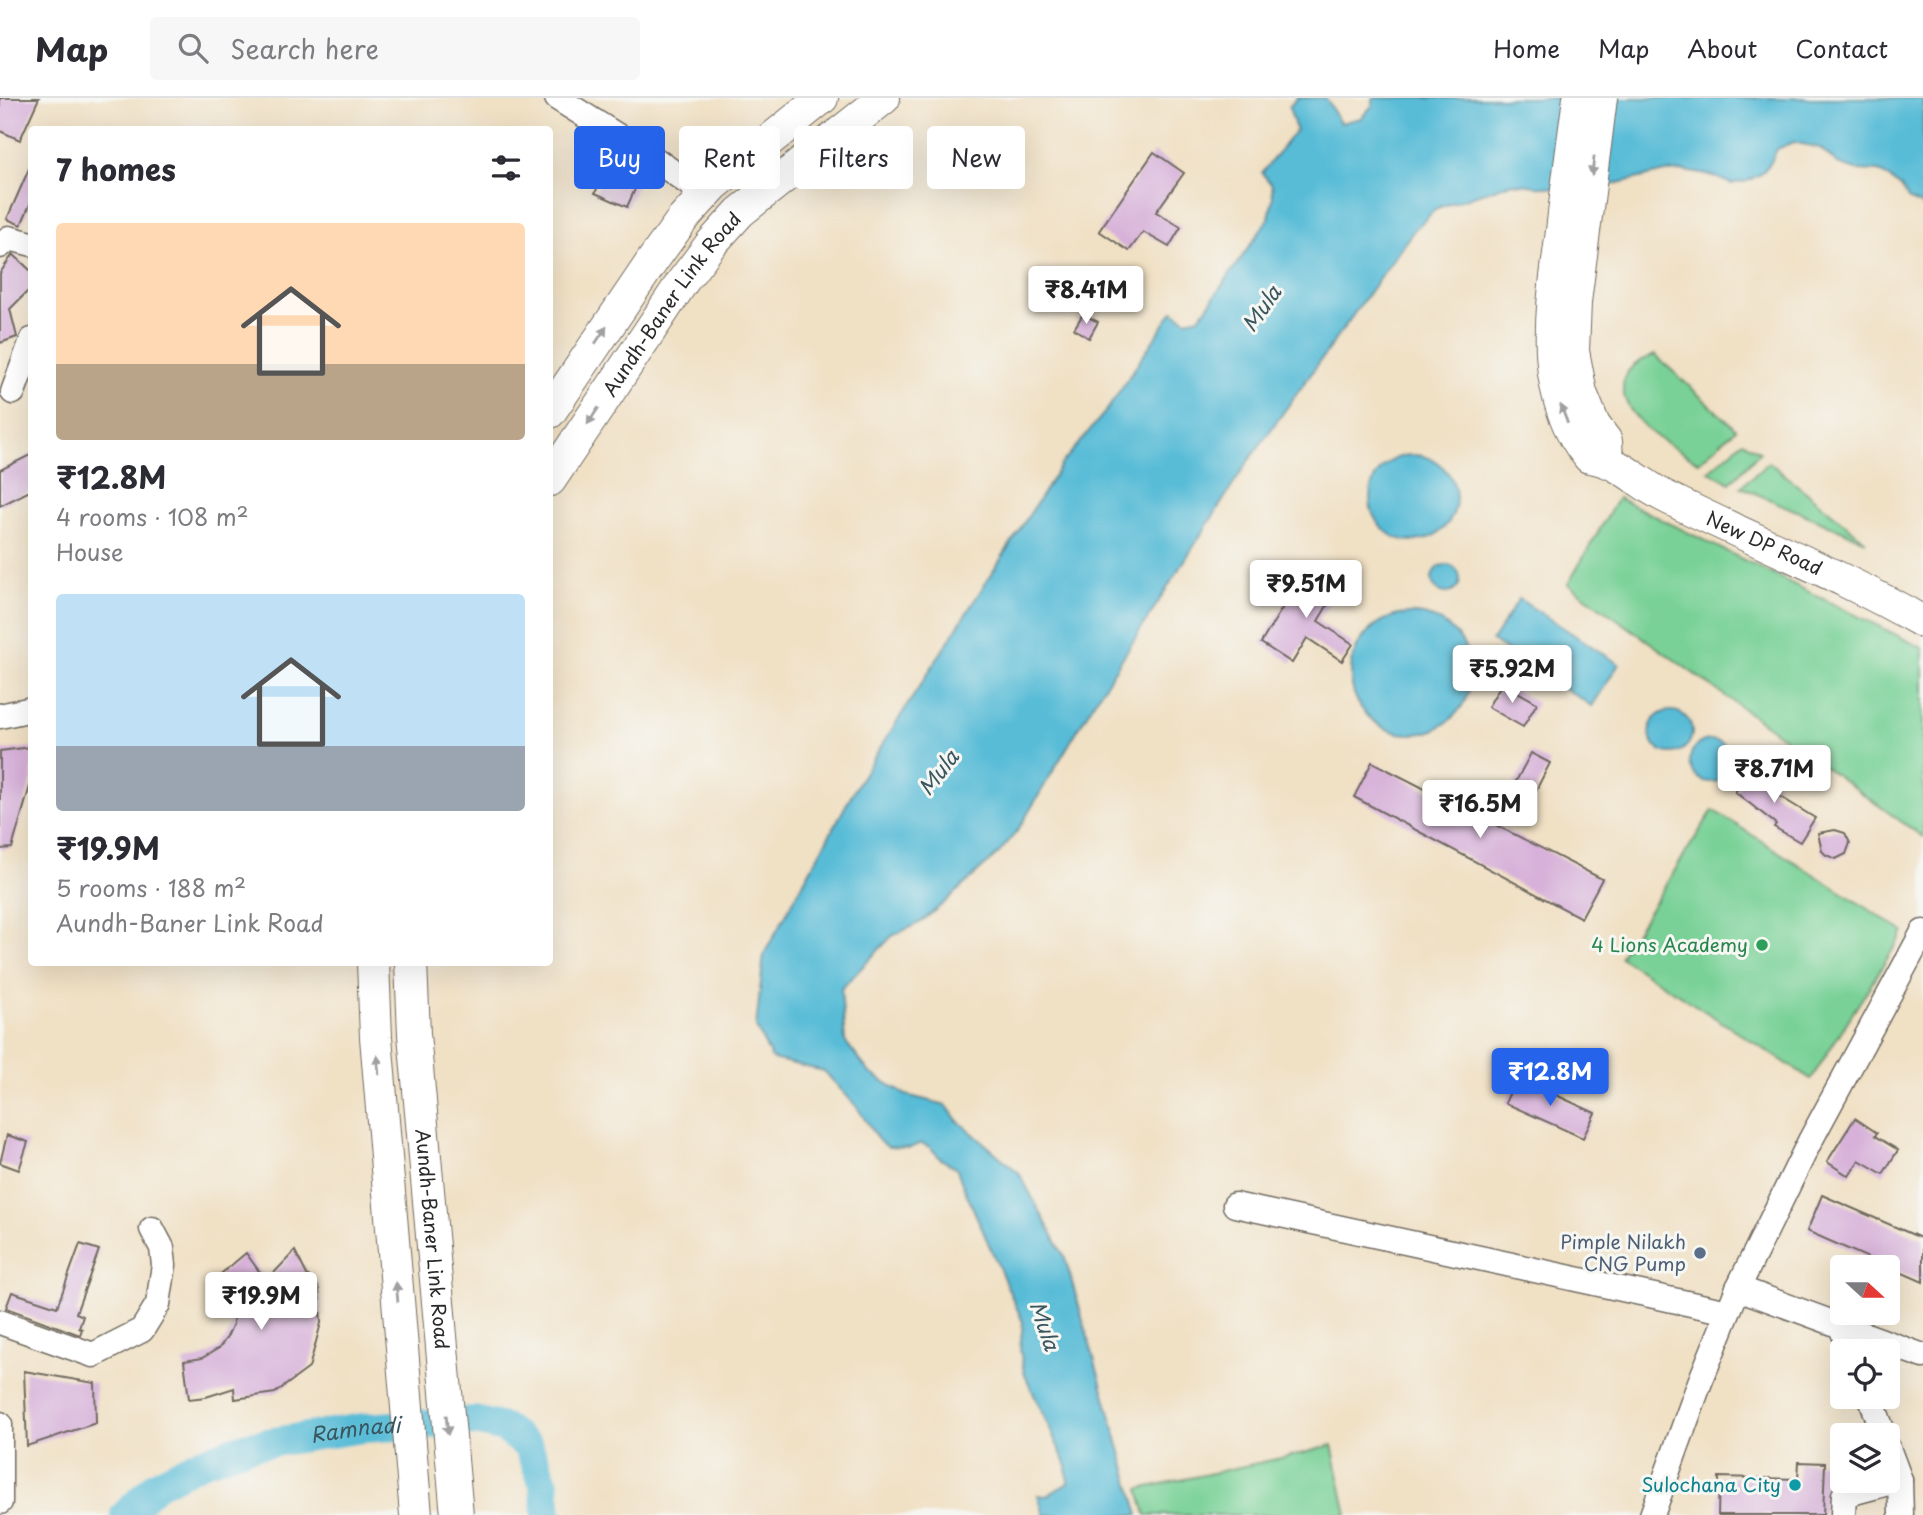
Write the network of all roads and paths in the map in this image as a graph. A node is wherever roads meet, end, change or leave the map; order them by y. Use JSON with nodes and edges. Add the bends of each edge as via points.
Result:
{"nodes":[{"id":1,"x":557,"y":98,"type":"edge"},
{"id":2,"x":822,"y":98,"type":"edge"},
{"id":3,"x":884,"y":98,"type":"edge"},
{"id":4,"x":1579,"y":98,"type":"edge"},
{"id":5,"x":1601,"y":98,"type":"edge"},
{"id":6,"x":705,"y":195,"type":"junction"},
{"id":7,"x":28,"y":243,"type":"edge"},
{"id":8,"x":0,"y":246,"type":"edge"},
{"id":9,"x":1564,"y":301,"type":"junction"},
{"id":10,"x":28,"y":352,"type":"edge"},
{"id":11,"x":15,"y":392,"type":"edge"},
{"id":12,"x":553,"y":408,"type":"edge"},
{"id":13,"x":553,"y":476,"type":"edge"},
{"id":14,"x":1923,"y":622,"type":"edge"},
{"id":15,"x":28,"y":710,"type":"edge"},
{"id":16,"x":0,"y":716,"type":"edge"},
{"id":17,"x":1923,"y":932,"type":"edge"},
{"id":18,"x":373,"y":966,"type":"edge"},
{"id":19,"x":411,"y":966,"type":"edge"},
{"id":20,"x":1235,"y":1205,"type":"dead end"},
{"id":21,"x":152,"y":1229,"type":"dead end"},
{"id":22,"x":1738,"y":1288,"type":"junction"},
{"id":23,"x":1728,"y":1312,"type":"junction"},
{"id":24,"x":1830,"y":1321,"type":"edge"},
{"id":25,"x":0,"y":1322,"type":"edge"},
{"id":26,"x":1840,"y":1325,"type":"joint"},
{"id":27,"x":1846,"y":1339,"type":"edge"},
{"id":28,"x":1923,"y":1356,"type":"edge"},
{"id":29,"x":0,"y":1424,"type":"edge"},
{"id":30,"x":1,"y":1465,"type":"edge"},
{"id":31,"x":1900,"y":1480,"type":"edge"},
{"id":32,"x":1851,"y":1493,"type":"edge"},
{"id":33,"x":0,"y":1502,"type":"edge"},
{"id":34,"x":456,"y":1506,"type":"edge"},
{"id":35,"x":415,"y":1509,"type":"edge"},
{"id":36,"x":1653,"y":1515,"type":"edge"},
{"id":37,"x":1843,"y":1515,"type":"edge"},
{"id":38,"x":1901,"y":1515,"type":"edge"}],
"edges":[{"from":1,"to":6,"type":"street"},
{"from":2,"to":6,"type":"main road","name":"Aundh-Baner Link Road"},
{"from":3,"to":13,"type":"main road","name":"Aundh-Baner Link Road","one_way":true,"via":[[740,212],[711,244]]},
{"from":4,"to":9,"type":"main road"},
{"from":5,"to":9,"type":"main road","one_way":true},
{"from":12,"to":6,"type":"main road","name":"Aundh-Baner Link Road","one_way":true,"via":[[653,260]]},
{"from":7,"to":8,"type":"street","via":[[9,238]]},
{"from":9,"to":14,"type":"main road","name":"New DP Road","via":[[1550,352],[1559,400],[1578,444],[1589,457],[1607,460],[1661,495]]},
{"from":10,"to":11,"type":"street"},
{"from":15,"to":16,"type":"street"},
{"from":17,"to":22,"type":"street","via":[[1810,1141]]},
{"from":35,"to":18,"type":"main road","name":"Aundh-Baner Link Road","one_way":true},
{"from":19,"to":34,"type":"main road","name":"Aundh-Baner Link Road","one_way":true},
{"from":20,"to":23,"type":"street"},
{"from":21,"to":25,"type":"street","via":[[164,1265],[158,1304],[142,1330],[93,1355]]},
{"from":22,"to":23,"type":"street"},
{"from":22,"to":24,"type":"street"},
{"from":23,"to":36,"type":"street"},
{"from":26,"to":27,"type":"street"},
{"from":26,"to":28,"type":"street"},
{"from":29,"to":30,"type":"street"},
{"from":30,"to":33,"type":"street"},
{"from":31,"to":38,"type":"street"},
{"from":32,"to":37,"type":"street","via":[[1844,1495]]}]}
